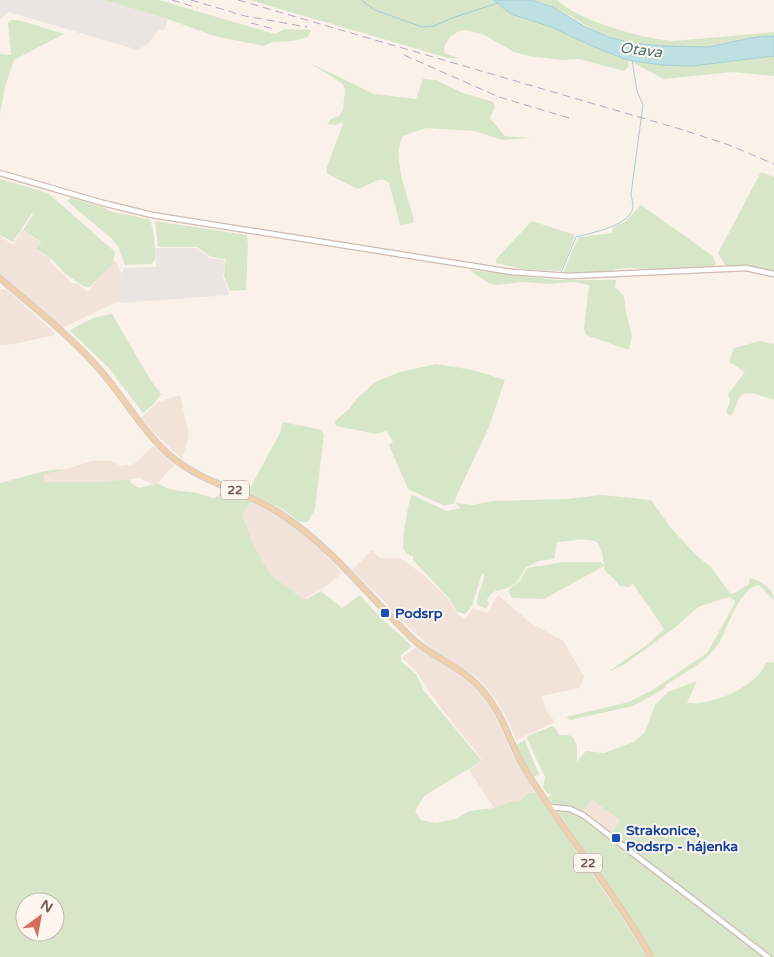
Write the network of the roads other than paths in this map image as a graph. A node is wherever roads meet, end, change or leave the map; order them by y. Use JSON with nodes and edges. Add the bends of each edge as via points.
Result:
{"nodes":[{"id":1,"x":0,"y":173,"type":"edge"},
{"id":2,"x":774,"y":274,"type":"edge"},
{"id":3,"x":0,"y":278,"type":"edge"},
{"id":4,"x":550,"y":807,"type":"junction"},
{"id":5,"x":651,"y":957,"type":"edge"},
{"id":6,"x":768,"y":957,"type":"edge"}],
"edges":[{"from":1,"to":2,"type":"street","via":[[152,215],[512,272],[569,276],[746,268]]},
{"from":3,"to":4,"type":"main road","number":"22","via":[[85,354],[110,381],[151,436],[173,458],[205,478],[288,518],[328,552],[416,642],[476,683],[498,713],[519,759]]},
{"from":4,"to":5,"type":"main road","number":"22"},
{"from":4,"to":6,"type":"street","via":[[570,809],[583,815]]}]}
